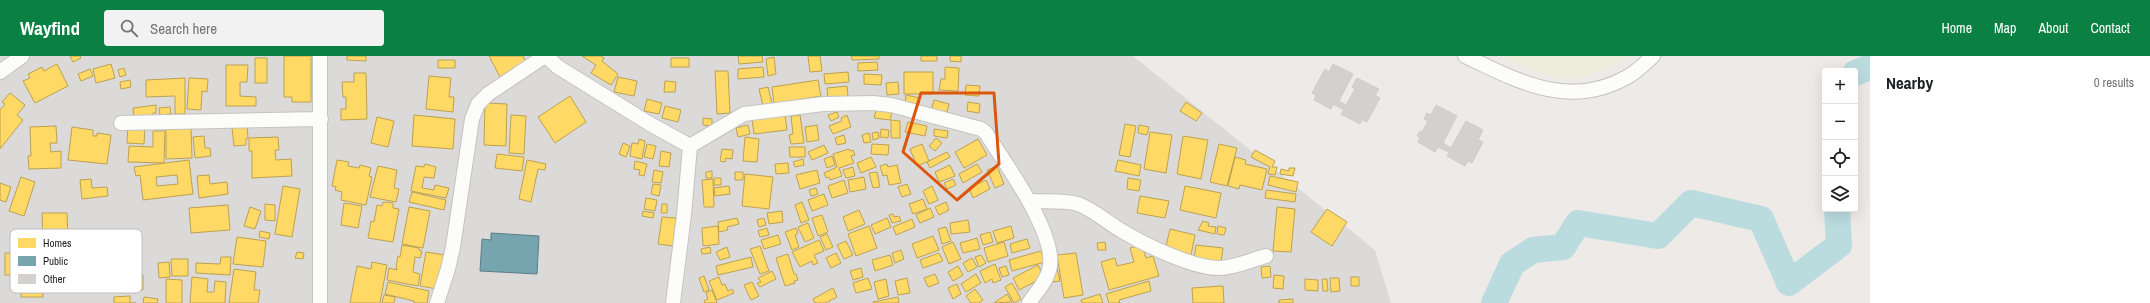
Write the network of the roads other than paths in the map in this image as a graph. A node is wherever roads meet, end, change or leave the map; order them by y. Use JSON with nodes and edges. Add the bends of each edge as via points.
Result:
{"nodes":[{"id":1,"x":22,"y":56,"type":"edge"},
{"id":2,"x":320,"y":56,"type":"edge"},
{"id":3,"x":546,"y":56,"type":"edge"},
{"id":4,"x":1465,"y":56,"type":"edge"},
{"id":5,"x":1653,"y":56,"type":"edge"},
{"id":6,"x":0,"y":72,"type":"edge"},
{"id":7,"x":322,"y":119,"type":"junction"},
{"id":8,"x":121,"y":123,"type":"dead end"},
{"id":9,"x":690,"y":146,"type":"junction"},
{"id":10,"x":1029,"y":202,"type":"junction"},
{"id":11,"x":1266,"y":256,"type":"dead end"},
{"id":12,"x":320,"y":303,"type":"edge"},
{"id":13,"x":437,"y":303,"type":"edge"},
{"id":14,"x":673,"y":303,"type":"edge"},
{"id":15,"x":1029,"y":303,"type":"edge"}],
"edges":[{"from":1,"to":6,"type":"street"},
{"from":2,"to":7,"type":"street"},
{"from":3,"to":9,"type":"street","via":[[558,67]]},
{"from":3,"to":13,"type":"street","via":[[488,94],[478,104],[472,119],[448,269]]},
{"from":4,"to":5,"type":"street","via":[[1529,85],[1567,92],[1586,92],[1606,87],[1628,77]]},
{"from":7,"to":8,"type":"street"},
{"from":7,"to":12,"type":"street"},
{"from":9,"to":10,"type":"street","via":[[744,114],[758,111],[822,104],[891,105],[981,129]]},
{"from":9,"to":14,"type":"street"},
{"from":10,"to":11,"type":"street","via":[[1077,204],[1123,232],[1199,265],[1218,268]]},
{"from":10,"to":15,"type":"street","via":[[1048,241],[1051,255],[1047,276]]}]}
